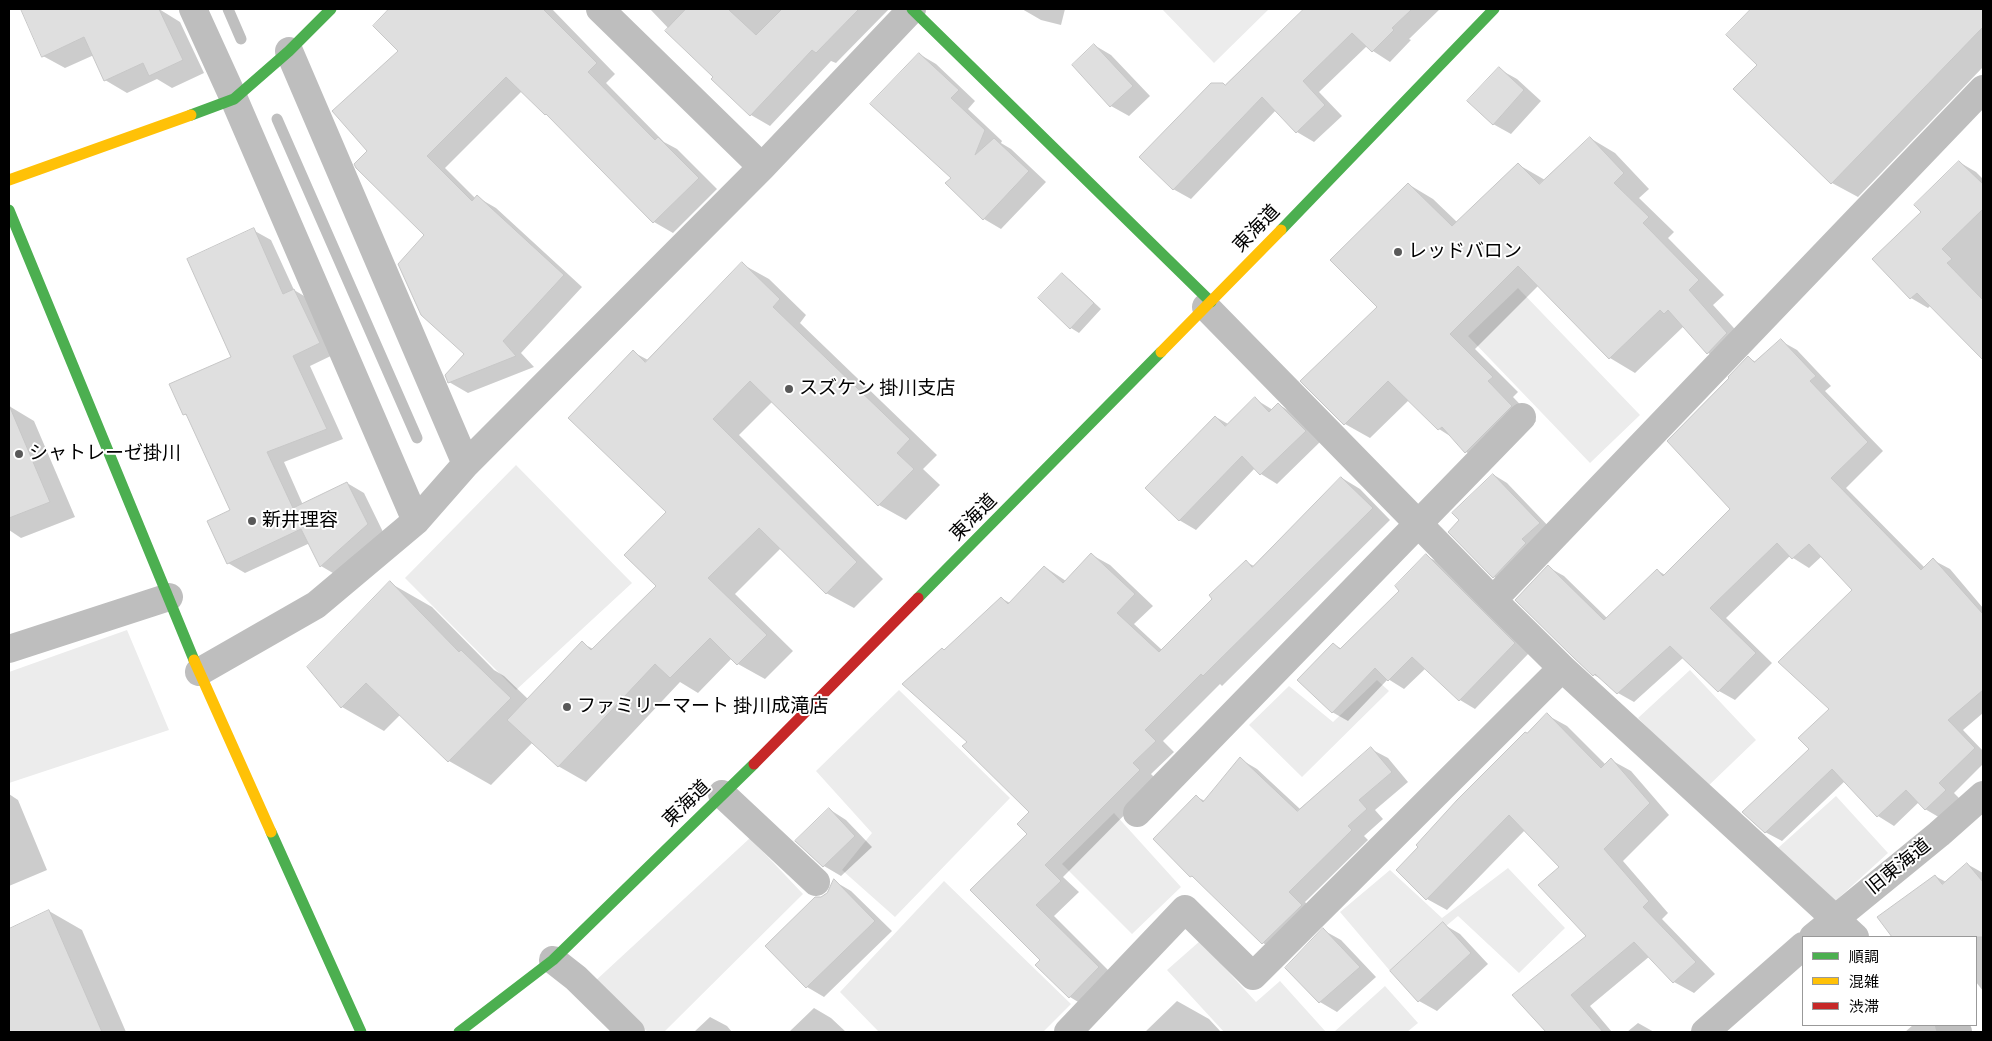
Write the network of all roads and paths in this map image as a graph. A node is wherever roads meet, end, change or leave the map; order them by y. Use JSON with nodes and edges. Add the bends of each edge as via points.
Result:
{"nodes":[{"id":1,"x":193,"y":9,"type":"edge"},
{"id":2,"x":331,"y":9,"type":"edge"},
{"id":3,"x":600,"y":9,"type":"edge"},
{"id":4,"x":912,"y":9,"type":"edge"},
{"id":5,"x":1494,"y":9,"type":"edge"},
{"id":6,"x":289,"y":50,"type":"junction"},
{"id":7,"x":1983,"y":89,"type":"edge"},
{"id":8,"x":234,"y":99,"type":"junction"},
{"id":9,"x":762,"y":167,"type":"junction"},
{"id":10,"x":9,"y":180,"type":"edge"},
{"id":11,"x":9,"y":210,"type":"edge"},
{"id":12,"x":1209,"y":304,"type":"junction"},
{"id":13,"x":1522,"y":417,"type":"dead end"},
{"id":14,"x":466,"y":464,"type":"junction"},
{"id":15,"x":416,"y":521,"type":"junction"},
{"id":16,"x":1418,"y":524,"type":"junction"},
{"id":17,"x":168,"y":597,"type":"junction"},
{"id":18,"x":1493,"y":600,"type":"junction"},
{"id":19,"x":9,"y":649,"type":"edge"},
{"id":20,"x":1562,"y":668,"type":"junction"},
{"id":21,"x":199,"y":672,"type":"junction"},
{"id":22,"x":722,"y":794,"type":"junction"},
{"id":23,"x":1983,"y":795,"type":"edge"},
{"id":24,"x":1136,"y":813,"type":"dead end"},
{"id":25,"x":816,"y":882,"type":"dead end"},
{"id":26,"x":1835,"y":918,"type":"junction"},
{"id":27,"x":1814,"y":936,"type":"edge"},
{"id":28,"x":1854,"y":936,"type":"edge"},
{"id":29,"x":1802,"y":947,"type":"edge"},
{"id":30,"x":553,"y":960,"type":"junction"},
{"id":31,"x":361,"y":1032,"type":"edge"},
{"id":32,"x":459,"y":1032,"type":"edge"},
{"id":33,"x":631,"y":1032,"type":"edge"},
{"id":34,"x":1068,"y":1032,"type":"edge"},
{"id":35,"x":1705,"y":1032,"type":"edge"}],
"edges":[{"from":1,"to":8,"type":"street"},
{"from":2,"to":6,"type":"street"},
{"from":3,"to":9,"type":"street"},
{"from":4,"to":9,"type":"street"},
{"from":4,"to":12,"type":"street"},
{"from":5,"to":12,"type":"street","name":"東海道"},
{"from":6,"to":8,"type":"street"},
{"from":6,"to":14,"type":"street"},
{"from":7,"to":18,"type":"street"},
{"from":8,"to":10,"type":"street"},
{"from":8,"to":15,"type":"street"},
{"from":9,"to":14,"type":"street"},
{"from":11,"to":17,"type":"street"},
{"from":12,"to":16,"type":"street"},
{"from":12,"to":22,"type":"street","name":"東海道"},
{"from":13,"to":16,"type":"street"},
{"from":14,"to":15,"type":"street"},
{"from":15,"to":21,"type":"street","via":[[316,604]]},
{"from":16,"to":18,"type":"street"},
{"from":16,"to":24,"type":"street"},
{"from":17,"to":19,"type":"street"},
{"from":17,"to":21,"type":"street"},
{"from":18,"to":20,"type":"street"},
{"from":20,"to":26,"type":"street"},
{"from":20,"to":34,"type":"street","via":[[1253,976],[1185,909]]},
{"from":21,"to":31,"type":"street"},
{"from":22,"to":25,"type":"street"},
{"from":22,"to":30,"type":"street","name":"東海道"},
{"from":23,"to":26,"type":"street","name":"旧東海道"},
{"from":26,"to":27,"type":"street","name":"旧東海道"},
{"from":26,"to":28,"type":"street"},
{"from":29,"to":35,"type":"street"},
{"from":30,"to":32,"type":"street","name":"東海道"},
{"from":30,"to":33,"type":"street"}]}
